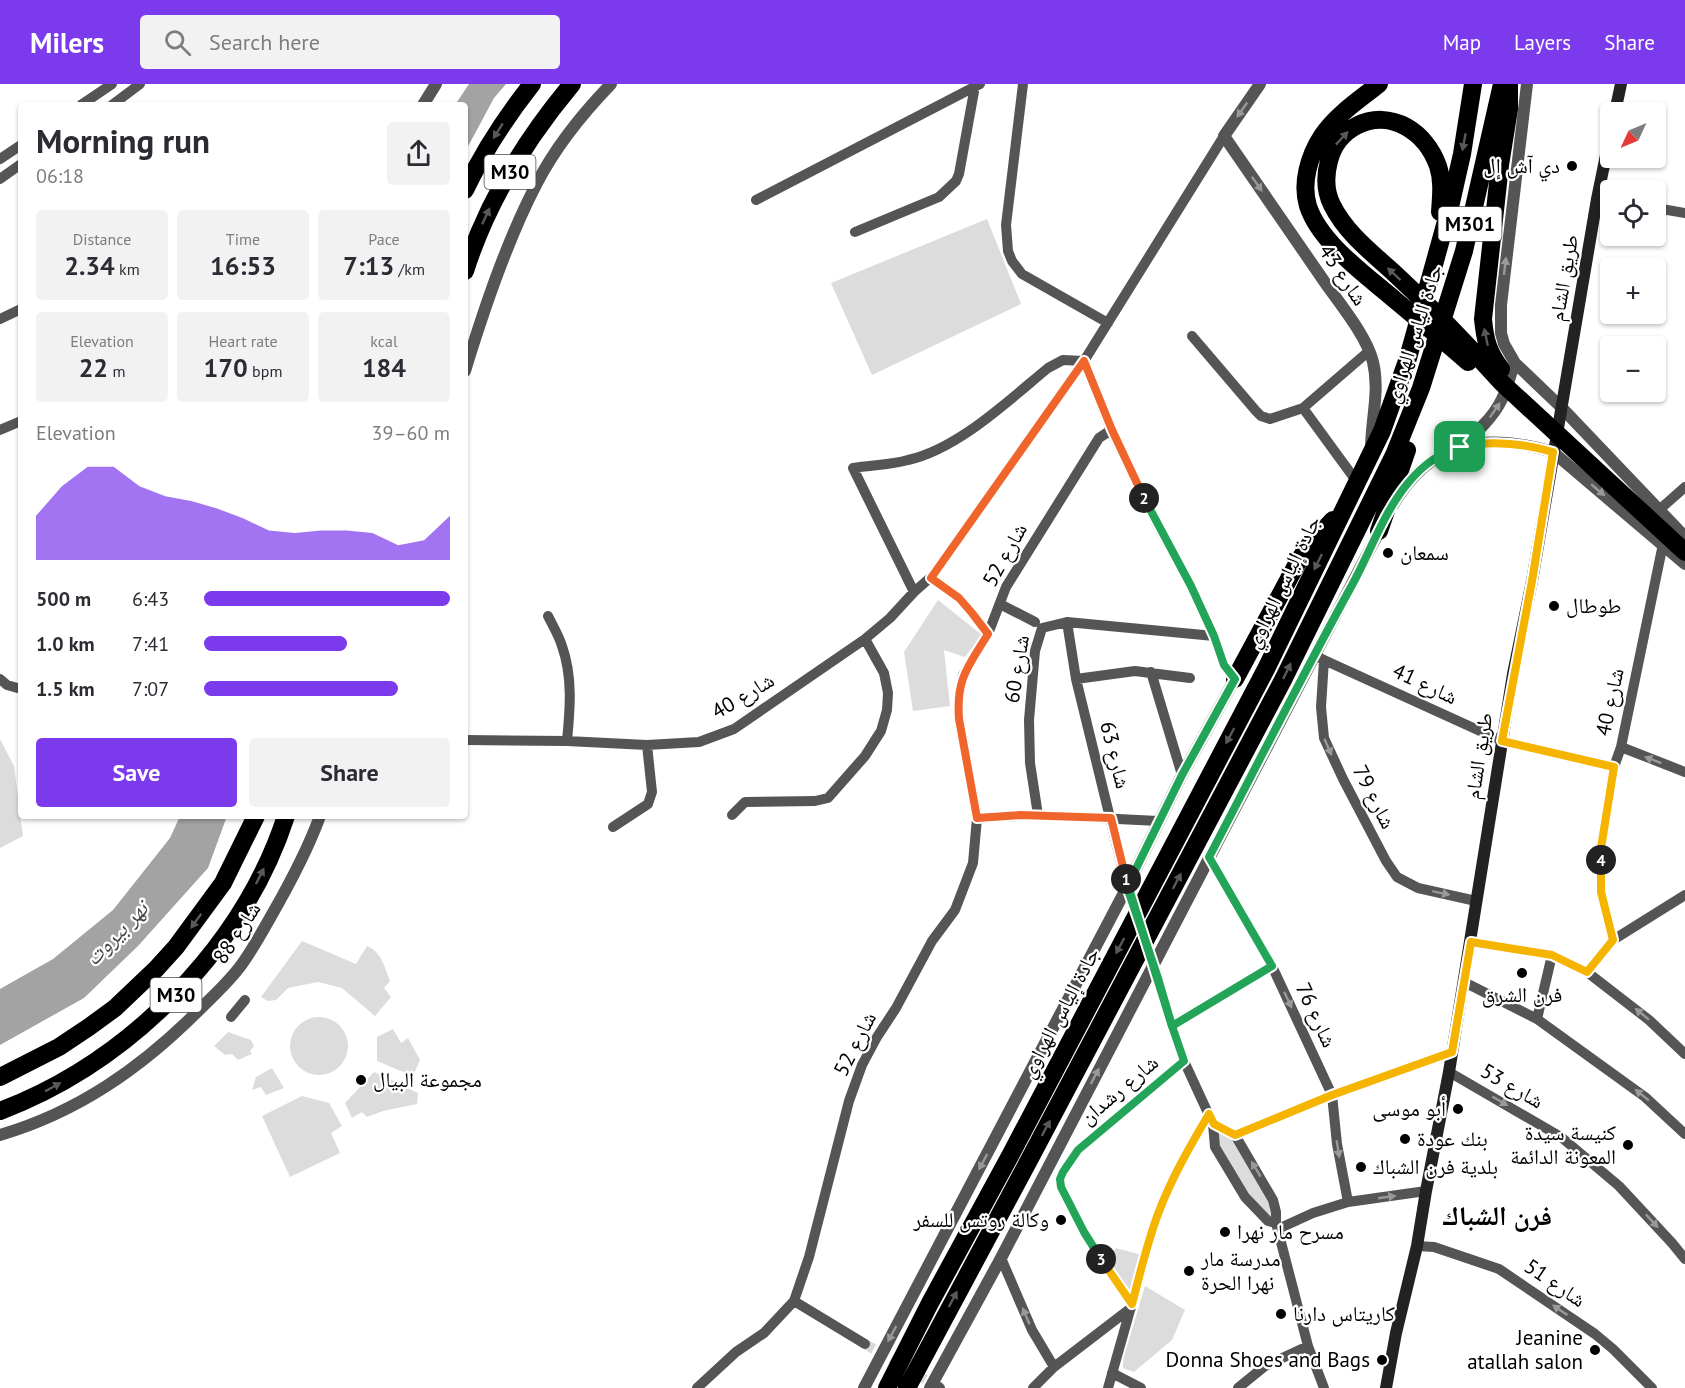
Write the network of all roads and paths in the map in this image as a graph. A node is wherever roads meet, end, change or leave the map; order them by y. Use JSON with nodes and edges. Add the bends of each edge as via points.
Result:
{"nodes":[{"id":1,"x":112,"y":84,"type":"edge"},
{"id":2,"x":140,"y":84,"type":"edge"},
{"id":3,"x":436,"y":84,"type":"edge"},
{"id":4,"x":532,"y":84,"type":"edge"},
{"id":5,"x":573,"y":84,"type":"edge"},
{"id":6,"x":612,"y":84,"type":"edge"},
{"id":7,"x":1023,"y":84,"type":"edge"},
{"id":8,"x":1260,"y":84,"type":"edge"},
{"id":9,"x":1379,"y":84,"type":"edge"},
{"id":10,"x":1473,"y":84,"type":"edge"},
{"id":11,"x":1502,"y":84,"type":"edge"},
{"id":12,"x":1509,"y":84,"type":"edge"},
{"id":13,"x":1527,"y":84,"type":"edge"},
{"id":14,"x":1621,"y":84,"type":"edge"},
{"id":15,"x":978,"y":85,"type":"edge"},
{"id":16,"x":85,"y":102,"type":"edge"},
{"id":17,"x":116,"y":102,"type":"edge"},
{"id":18,"x":425,"y":102,"type":"edge"},
{"id":19,"x":1617,"y":102,"type":"edge"},
{"id":20,"x":1224,"y":136,"type":"junction"},
{"id":21,"x":18,"y":147,"type":"edge"},
{"id":22,"x":0,"y":159,"type":"edge"},
{"id":23,"x":18,"y":166,"type":"edge"},
{"id":24,"x":1603,"y":168,"type":"edge"},
{"id":25,"x":0,"y":178,"type":"edge"},
{"id":26,"x":468,"y":184,"type":"edge"},
{"id":27,"x":1597,"y":199,"type":"junction"},
{"id":28,"x":1600,"y":199,"type":"edge"},
{"id":29,"x":756,"y":200,"type":"dead end"},
{"id":30,"x":1666,"y":210,"type":"edge"},
{"id":31,"x":1685,"y":213,"type":"edge"},
{"id":32,"x":855,"y":232,"type":"dead end"},
{"id":33,"x":468,"y":263,"type":"edge"},
{"id":34,"x":1426,"y":290,"type":"junction"},
{"id":35,"x":18,"y":310,"type":"edge"},
{"id":36,"x":0,"y":319,"type":"edge"},
{"id":37,"x":1108,"y":323,"type":"junction"},
{"id":38,"x":1192,"y":336,"type":"dead end"},
{"id":39,"x":1369,"y":351,"type":"junction"},
{"id":40,"x":468,"y":360,"type":"edge"},
{"id":41,"x":1084,"y":361,"type":"junction"},
{"id":42,"x":1430,"y":362,"type":"junction"},
{"id":43,"x":1515,"y":363,"type":"junction"},
{"id":44,"x":1525,"y":404,"type":"junction"},
{"id":45,"x":1561,"y":407,"type":"junction"},
{"id":46,"x":1303,"y":408,"type":"junction"},
{"id":47,"x":18,"y":422,"type":"edge"},
{"id":48,"x":0,"y":430,"type":"edge"},
{"id":49,"x":1112,"y":430,"type":"junction"},
{"id":50,"x":1460,"y":447,"type":"junction"},
{"id":51,"x":1553,"y":452,"type":"junction"},
{"id":52,"x":1371,"y":453,"type":"junction"},
{"id":53,"x":1394,"y":455,"type":"joint"},
{"id":54,"x":1357,"y":482,"type":"junction"},
{"id":55,"x":1685,"y":487,"type":"edge"},
{"id":56,"x":1345,"y":508,"type":"junction"},
{"id":57,"x":1659,"y":510,"type":"junction"},
{"id":58,"x":1379,"y":531,"type":"junction"},
{"id":59,"x":1685,"y":537,"type":"edge"},
{"id":60,"x":1664,"y":544,"type":"junction"},
{"id":61,"x":1685,"y":544,"type":"edge"},
{"id":62,"x":1685,"y":552,"type":"edge"},
{"id":63,"x":1685,"y":564,"type":"edge"},
{"id":64,"x":931,"y":578,"type":"junction"},
{"id":65,"x":914,"y":592,"type":"junction"},
{"id":66,"x":1000,"y":604,"type":"junction"},
{"id":67,"x":548,"y":616,"type":"dead end"},
{"id":68,"x":1035,"y":622,"type":"dead end"},
{"id":69,"x":1067,"y":622,"type":"junction"},
{"id":70,"x":988,"y":634,"type":"junction"},
{"id":71,"x":1214,"y":636,"type":"junction"},
{"id":72,"x":866,"y":639,"type":"junction"},
{"id":73,"x":1319,"y":657,"type":"junction"},
{"id":74,"x":1151,"y":672,"type":"junction"},
{"id":75,"x":1190,"y":678,"type":"dead end"},
{"id":76,"x":1076,"y":679,"type":"junction"},
{"id":77,"x":1235,"y":679,"type":"junction"},
{"id":78,"x":0,"y":680,"type":"edge"},
{"id":79,"x":18,"y":688,"type":"edge"},
{"id":80,"x":468,"y":740,"type":"edge"},
{"id":81,"x":567,"y":741,"type":"junction"},
{"id":82,"x":1502,"y":741,"type":"junction"},
{"id":83,"x":646,"y":745,"type":"junction"},
{"id":84,"x":1621,"y":747,"type":"junction"},
{"id":85,"x":1614,"y":767,"type":"junction"},
{"id":86,"x":1685,"y":772,"type":"edge"},
{"id":87,"x":1182,"y":775,"type":"junction"},
{"id":88,"x":732,"y":815,"type":"dead end"},
{"id":89,"x":1038,"y":815,"type":"junction"},
{"id":90,"x":977,"y":818,"type":"junction"},
{"id":91,"x":1111,"y":818,"type":"junction"},
{"id":92,"x":255,"y":819,"type":"edge"},
{"id":93,"x":285,"y":819,"type":"edge"},
{"id":94,"x":319,"y":819,"type":"edge"},
{"id":95,"x":1158,"y":821,"type":"junction"},
{"id":96,"x":613,"y":826,"type":"dead end"},
{"id":97,"x":1209,"y":857,"type":"junction"},
{"id":98,"x":1129,"y":891,"type":"junction"},
{"id":99,"x":1685,"y":895,"type":"edge"},
{"id":100,"x":1476,"y":901,"type":"junction"},
{"id":101,"x":1613,"y":940,"type":"junction"},
{"id":102,"x":1471,"y":942,"type":"junction"},
{"id":103,"x":1552,"y":955,"type":"junction"},
{"id":104,"x":1272,"y":966,"type":"junction"},
{"id":105,"x":1587,"y":972,"type":"junction"},
{"id":106,"x":1464,"y":982,"type":"junction"},
{"id":107,"x":245,"y":1000,"type":"dead end"},
{"id":108,"x":231,"y":1017,"type":"dead end"},
{"id":109,"x":1537,"y":1019,"type":"junction"},
{"id":110,"x":1172,"y":1026,"type":"junction"},
{"id":111,"x":1452,"y":1052,"type":"junction"},
{"id":112,"x":1685,"y":1054,"type":"edge"},
{"id":113,"x":1184,"y":1061,"type":"junction"},
{"id":114,"x":1449,"y":1072,"type":"junction"},
{"id":115,"x":0,"y":1077,"type":"edge"},
{"id":116,"x":1332,"y":1095,"type":"junction"},
{"id":117,"x":0,"y":1111,"type":"edge"},
{"id":118,"x":1211,"y":1119,"type":"junction"},
{"id":119,"x":1685,"y":1134,"type":"edge"},
{"id":120,"x":0,"y":1135,"type":"edge"},
{"id":121,"x":1235,"y":1135,"type":"junction"},
{"id":122,"x":1426,"y":1191,"type":"junction"},
{"id":123,"x":1348,"y":1202,"type":"junction"},
{"id":124,"x":1277,"y":1226,"type":"junction"},
{"id":125,"x":1418,"y":1246,"type":"junction"},
{"id":126,"x":1001,"y":1258,"type":"junction"},
{"id":127,"x":1685,"y":1259,"type":"edge"},
{"id":128,"x":794,"y":1301,"type":"junction"},
{"id":129,"x":930,"y":1303,"type":"junction"},
{"id":130,"x":1131,"y":1306,"type":"junction"},
{"id":131,"x":934,"y":1336,"type":"junction"},
{"id":132,"x":865,"y":1344,"type":"tunnel mouth"},
{"id":133,"x":1308,"y":1346,"type":"junction"},
{"id":134,"x":1054,"y":1367,"type":"junction"},
{"id":135,"x":1112,"y":1373,"type":"junction"},
{"id":136,"x":697,"y":1388,"type":"edge"},
{"id":137,"x":864,"y":1388,"type":"edge"},
{"id":138,"x":874,"y":1388,"type":"edge"},
{"id":139,"x":887,"y":1388,"type":"edge"},
{"id":140,"x":907,"y":1388,"type":"edge"},
{"id":141,"x":918,"y":1388,"type":"edge"},
{"id":142,"x":930,"y":1388,"type":"edge"},
{"id":143,"x":1033,"y":1388,"type":"edge"},
{"id":144,"x":1108,"y":1388,"type":"edge"},
{"id":145,"x":1141,"y":1388,"type":"edge"},
{"id":146,"x":1238,"y":1388,"type":"edge"},
{"id":147,"x":1324,"y":1388,"type":"edge"},
{"id":148,"x":1386,"y":1388,"type":"edge"},
{"id":149,"x":1652,"y":1388,"type":"edge"}],
"edges":[{"from":1,"to":16,"type":"street"},
{"from":2,"to":17,"type":"street"},
{"from":3,"to":18,"type":"street"},
{"from":4,"to":26,"type":"highway","number":"M30","one_way":true,"via":[[502,125]]},
{"from":33,"to":5,"type":"highway","number":"M30","one_way":true,"via":[[505,181],[531,137]]},
{"from":6,"to":40,"type":"street","via":[[568,135],[538,181],[515,231]]},
{"from":7,"to":37,"type":"street","via":[[1006,225],[1008,251],[1017,268],[1032,280]]},
{"from":8,"to":20,"type":"street","one_way":true},
{"from":9,"to":44,"type":"highway","via":[[1346,110],[1318,143],[1305,187],[1312,216],[1358,268],[1476,369]]},
{"from":10,"to":34,"type":"highway","name":"جادة إلياس الهراوي","number":"M301","one_way":true,"via":[[1450,207]]},
{"from":11,"to":42,"type":"highway","name":"جادة الياس الهراوي","number":"M301","via":[[1464,251]]},
{"from":61,"to":12,"type":"highway","one_way":true,"via":[[1505,374],[1485,338],[1483,319]]},
{"from":43,"to":13,"type":"street","one_way":true,"via":[[1504,344],[1501,305]]},
{"from":14,"to":19,"type":"main road"},
{"from":15,"to":29,"type":"street"},
{"from":15,"to":32,"type":"street","via":[[956,181],[939,197]]},
{"from":20,"to":37,"type":"street","name":"شارع 40"},
{"from":20,"to":39,"type":"street","name":"شارع 43","one_way":true},
{"from":21,"to":22,"type":"street"},
{"from":23,"to":25,"type":"street"},
{"from":24,"to":27,"type":"main road","name":"طريق الشام"},
{"from":27,"to":28,"type":"street"},
{"from":27,"to":45,"type":"main road","name":"طريق الشام"},
{"from":30,"to":31,"type":"street"},
{"from":44,"to":34,"type":"highway","one_way":true,"via":[[1346,228],[1331,203],[1326,180],[1330,155],[1338,140],[1358,125],[1376,119],[1404,125],[1429,148],[1438,167],[1442,185],[1440,210]]},
{"from":34,"to":52,"type":"highway","name":"جادة إلياس الهراوي","number":"M301","via":[[1408,358]]},
{"from":35,"to":36,"type":"street"},
{"from":37,"to":41,"type":"street","name":"شارع 40"},
{"from":38,"to":46,"type":"street","via":[[1261,416],[1270,419]]},
{"from":39,"to":46,"type":"street"},
{"from":39,"to":52,"type":"street","name":"شارع 43","via":[[1376,385]]},
{"from":41,"to":49,"type":"street"},
{"from":41,"to":64,"type":"street","name":"شارع 40"},
{"from":41,"to":65,"type":"street","via":[[1063,360],[1048,368],[962,436],[936,450],[909,460],[853,468]]},
{"from":42,"to":53,"type":"highway","name":"جادة الياس الهراوي","number":"M301"},
{"from":42,"to":58,"type":"highway","via":[[1424,399]]},
{"from":43,"to":45,"type":"street"},
{"from":50,"to":43,"type":"street","one_way":true,"via":[[1496,410]]},
{"from":44,"to":62,"type":"highway"},
{"from":45,"to":51,"type":"main road","name":"طريق الشام"},
{"from":45,"to":57,"type":"street"},
{"from":46,"to":54,"type":"street"},
{"from":47,"to":48,"type":"street"},
{"from":49,"to":66,"type":"street","name":"شارع 52","via":[[1099,438],[1070,483],[1006,587]]},
{"from":49,"to":71,"type":"street"},
{"from":50,"to":51,"type":"street","via":[[1506,443]]},
{"from":50,"to":58,"type":"street","via":[[1438,455],[1417,473]]},
{"from":51,"to":60,"type":"street","one_way":true},
{"from":51,"to":82,"type":"main road","name":"طريق الشام"},
{"from":52,"to":54,"type":"highway","name":"جادة إلياس الهراوي","number":"M301"},
{"from":131,"to":53,"type":"highway","name":"جادة إلياس الهراوي","number":"M301","one_way":true,"via":[[1283,680]]},
{"from":54,"to":56,"type":"highway","name":"جادة إلياس الهراوي","number":"M301"},
{"from":55,"to":57,"type":"street"},
{"from":56,"to":77,"type":"highway","via":[[1299,560]]},
{"from":56,"to":129,"type":"highway","name":"جادة إلياس الهراوي","number":"M301","one_way":true,"via":[[1266,669]]},
{"from":57,"to":59,"type":"street"},
{"from":58,"to":73,"type":"street"},
{"from":60,"to":63,"type":"street"},
{"from":60,"to":84,"type":"street","name":"شارع 40"},
{"from":64,"to":65,"type":"street","name":"شارع 40"},
{"from":64,"to":70,"type":"street","via":[[959,598]]},
{"from":65,"to":72,"type":"street","name":"شارع 40"},
{"from":66,"to":68,"type":"street"},
{"from":66,"to":70,"type":"street","name":"شارع 52"},
{"from":67,"to":81,"type":"street","via":[[563,648],[569,679]]},
{"from":69,"to":71,"type":"street","name":"شارع 60"},
{"from":69,"to":76,"type":"street","name":"شارع 63"},
{"from":69,"to":89,"type":"street","name":"شارع 60","via":[[1042,628],[1035,651],[1030,763]]},
{"from":70,"to":90,"type":"street","name":"شارع 52","via":[[963,675],[958,703]]},
{"from":71,"to":77,"type":"street","via":[[1224,665]]},
{"from":72,"to":83,"type":"street","name":"شارع 40","via":[[734,729],[699,742]]},
{"from":72,"to":88,"type":"street","via":[[884,673],[888,693],[881,731],[865,756],[828,798],[745,802]]},
{"from":73,"to":82,"type":"street","name":"شارع 41"},
{"from":73,"to":97,"type":"street"},
{"from":73,"to":100,"type":"street","name":"شارع 79","one_way":true,"via":[[1324,738],[1386,861],[1397,877],[1418,888]]},
{"from":74,"to":75,"type":"street"},
{"from":74,"to":76,"type":"street"},
{"from":74,"to":87,"type":"street"},
{"from":76,"to":91,"type":"street","name":"شارع 63"},
{"from":77,"to":87,"type":"street","name":"جادة إلياس الهراوي"},
{"from":78,"to":79,"type":"street"},
{"from":80,"to":81,"type":"street","name":"شارع 40"},
{"from":81,"to":83,"type":"street","name":"شارع 40"},
{"from":82,"to":85,"type":"street","name":"شارع 41"},
{"from":82,"to":100,"type":"main road","name":"طريق الشام"},
{"from":83,"to":96,"type":"street","via":[[652,792],[648,804]]},
{"from":84,"to":85,"type":"street","name":"شارع 40"},
{"from":86,"to":84,"type":"street","one_way":true},
{"from":85,"to":101,"type":"street","name":"شارع 40","via":[[1601,848],[1601,892]]},
{"from":87,"to":95,"type":"street","name":"جادة إلياس الهراوي"},
{"from":89,"to":90,"type":"street"},
{"from":89,"to":91,"type":"street"},
{"from":90,"to":128,"type":"street","name":"شارع 52","via":[[973,863],[955,910],[932,940],[862,1065]]},
{"from":91,"to":95,"type":"street"},
{"from":91,"to":98,"type":"street","name":"شارع 63"},
{"from":92,"to":115,"type":"highway","number":"M30","one_way":true,"via":[[223,883],[156,969],[89,1027]]},
{"from":117,"to":93,"type":"highway","number":"M30","one_way":true,"via":[[82,1070],[135,1032],[177,993],[235,920],[259,879]]},
{"from":94,"to":120,"type":"street","name":"شارع 88","via":[[291,883],[243,963],[183,1027],[144,1061],[92,1096],[48,1118]]},
{"from":95,"to":98,"type":"street","name":"جادة إلياس الهراوي"},
{"from":97,"to":104,"type":"street","name":"شارع 76"},
{"from":126,"to":97,"type":"street","one_way":true},
{"from":98,"to":110,"type":"street","name":"شارع 63"},
{"from":98,"to":137,"type":"street","name":"جادة إلياس الهراوي","one_way":true},
{"from":99,"to":101,"type":"street"},
{"from":100,"to":102,"type":"main road","name":"طريق الشام"},
{"from":101,"to":105,"type":"street"},
{"from":102,"to":103,"type":"street"},
{"from":102,"to":106,"type":"main road","name":"طريق الشام"},
{"from":103,"to":105,"type":"street"},
{"from":103,"to":109,"type":"street"},
{"from":104,"to":110,"type":"street"},
{"from":104,"to":116,"type":"street","name":"شارع 76","one_way":true},
{"from":112,"to":105,"type":"street","one_way":true},
{"from":106,"to":109,"type":"street"},
{"from":106,"to":111,"type":"main road","name":"طريق الشام"},
{"from":107,"to":108,"type":"street"},
{"from":119,"to":109,"type":"street","one_way":true,"via":[[1645,1097]]},
{"from":110,"to":113,"type":"street","name":"شارع 63"},
{"from":111,"to":114,"type":"main road","name":"طريق الشام"},
{"from":111,"to":116,"type":"street"},
{"from":113,"to":118,"type":"street","name":"شارع 63"},
{"from":113,"to":130,"type":"street","name":"شارع رشدان","via":[[1078,1150],[1060,1179],[1084,1232]]},
{"from":114,"to":122,"type":"main road","name":"طريق الشام"},
{"from":114,"to":127,"type":"street","name":"شارع 53","one_way":true,"via":[[1562,1137],[1620,1186]]},
{"from":116,"to":121,"type":"street"},
{"from":116,"to":123,"type":"street","name":"شارع 76","one_way":true},
{"from":118,"to":121,"type":"street"},
{"from":118,"to":124,"type":"street","name":"شارع 63","via":[[1215,1147],[1245,1197]]},
{"from":118,"to":130,"type":"street","via":[[1195,1138],[1157,1215]]},
{"from":124,"to":121,"type":"street","one_way":true,"via":[[1274,1200]]},
{"from":123,"to":122,"type":"street","one_way":true},
{"from":122,"to":125,"type":"main road","name":"طريق الشام"},
{"from":123,"to":124,"type":"street"},
{"from":124,"to":133,"type":"street"},
{"from":125,"to":148,"type":"main road","name":"طريق الشام"},
{"from":149,"to":125,"type":"street","name":"شارع 51","one_way":true,"via":[[1595,1334],[1499,1269],[1434,1247]]},
{"from":134,"to":126,"type":"street","one_way":true,"via":[[1032,1330]]},
{"from":126,"to":142,"type":"street"},
{"from":128,"to":132,"type":"street"},
{"from":128,"to":136,"type":"street","via":[[764,1333],[736,1352]]},
{"from":129,"to":138,"type":"highway","via":[[907,1330]]},
{"from":129,"to":139,"type":"highway","name":"جادة إلياس الهراوي","number":"M301"},
{"from":130,"to":134,"type":"street"},
{"from":130,"to":135,"type":"street"},
{"from":131,"to":140,"type":"highway","name":"جادة إلياس الهراوي","number":"M301"},
{"from":131,"to":141,"type":"highway","via":[[933,1354]]},
{"from":133,"to":146,"type":"street","via":[[1265,1366]]},
{"from":133,"to":147,"type":"street"},
{"from":134,"to":143,"type":"street"},
{"from":135,"to":144,"type":"street"},
{"from":135,"to":145,"type":"street"}]}
